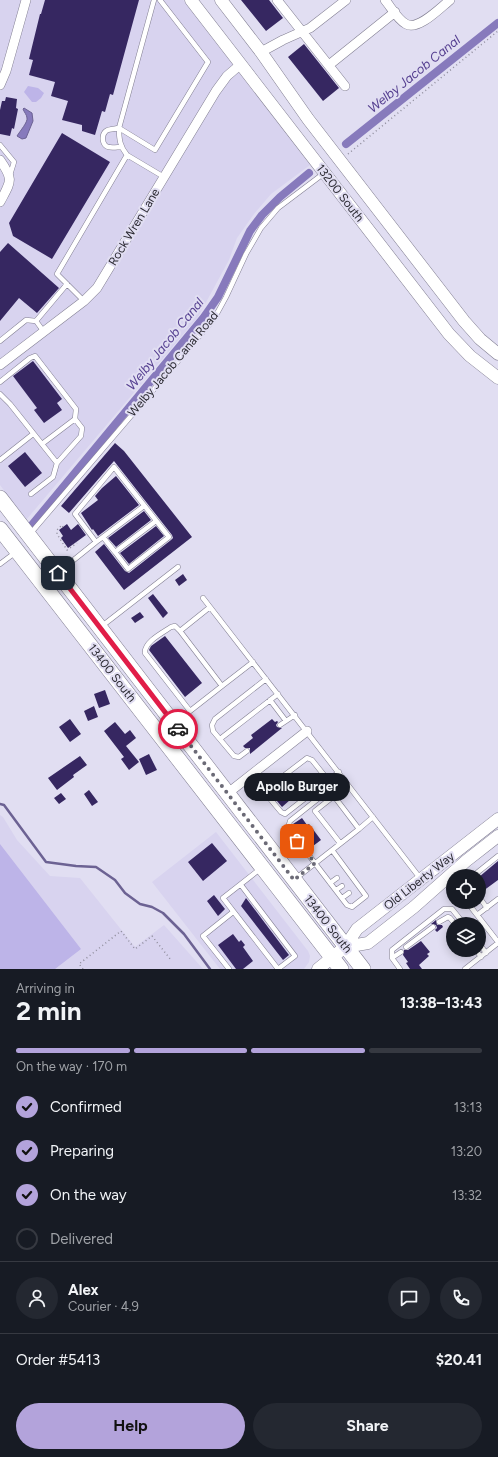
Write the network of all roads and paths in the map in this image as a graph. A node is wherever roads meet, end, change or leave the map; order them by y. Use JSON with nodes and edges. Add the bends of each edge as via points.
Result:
{"nodes":[{"id":1,"x":26,"y":0,"type":"edge"},
{"id":2,"x":154,"y":0,"type":"edge"},
{"id":3,"x":160,"y":0,"type":"edge"},
{"id":4,"x":191,"y":0,"type":"edge"},
{"id":5,"x":221,"y":0,"type":"edge"},
{"id":6,"x":346,"y":0,"type":"edge"},
{"id":7,"x":385,"y":0,"type":"edge"},
{"id":8,"x":450,"y":0,"type":"edge"},
{"id":9,"x":279,"y":1,"type":"edge"},
{"id":10,"x":395,"y":12,"type":"junction"},
{"id":11,"x":498,"y":31,"type":"edge"},
{"id":12,"x":302,"y":32,"type":"junction"},
{"id":13,"x":261,"y":52,"type":"junction"},
{"id":14,"x":241,"y":64,"type":"junction"},
{"id":15,"x":329,"y":66,"type":"junction"},
{"id":16,"x":0,"y":85,"type":"edge"},
{"id":17,"x":345,"y":86,"type":"dead end"},
{"id":18,"x":119,"y":128,"type":"junction"},
{"id":19,"x":0,"y":145,"type":"edge"},
{"id":20,"x":121,"y":147,"type":"junction"},
{"id":21,"x":127,"y":155,"type":"junction"},
{"id":22,"x":0,"y":160,"type":"edge"},
{"id":23,"x":340,"y":160,"type":"junction"},
{"id":24,"x":324,"y":172,"type":"junction"},
{"id":25,"x":10,"y":175,"type":"junction"},
{"id":26,"x":164,"y":177,"type":"junction"},
{"id":27,"x":0,"y":202,"type":"edge"},
{"id":28,"x":67,"y":284,"type":"junction"},
{"id":29,"x":84,"y":301,"type":"junction"},
{"id":30,"x":36,"y":322,"type":"junction"},
{"id":31,"x":44,"y":332,"type":"junction"},
{"id":32,"x":0,"y":341,"type":"edge"},
{"id":33,"x":498,"y":354,"type":"edge"},
{"id":34,"x":0,"y":365,"type":"edge"},
{"id":35,"x":498,"y":378,"type":"edge"},
{"id":36,"x":0,"y":382,"type":"edge"},
{"id":37,"x":0,"y":394,"type":"edge"},
{"id":38,"x":75,"y":419,"type":"junction"},
{"id":39,"x":33,"y":434,"type":"junction"},
{"id":40,"x":42,"y":444,"type":"junction"},
{"id":41,"x":0,"y":460,"type":"edge"},
{"id":42,"x":57,"y":464,"type":"junction"},
{"id":43,"x":31,"y":494,"type":"dead end"},
{"id":44,"x":0,"y":498,"type":"edge"},
{"id":45,"x":144,"y":506,"type":"junction"},
{"id":46,"x":156,"y":521,"type":"junction"},
{"id":47,"x":63,"y":526,"type":"dead end"},
{"id":48,"x":0,"y":529,"type":"edge"},
{"id":49,"x":28,"y":535,"type":"junction"},
{"id":50,"x":103,"y":537,"type":"junction"},
{"id":51,"x":96,"y":542,"type":"junction"},
{"id":52,"x":77,"y":543,"type":"dead end"},
{"id":53,"x":17,"y":551,"type":"junction"},
{"id":54,"x":115,"y":552,"type":"junction"},
{"id":55,"x":0,"y":564,"type":"edge"},
{"id":56,"x":178,"y":567,"type":"dead end"},
{"id":57,"x":58,"y":573,"type":"junction"},
{"id":58,"x":203,"y":598,"type":"dead end"},
{"id":59,"x":210,"y":607,"type":"junction"},
{"id":60,"x":100,"y":627,"type":"junction"},
{"id":61,"x":180,"y":631,"type":"junction"},
{"id":62,"x":253,"y":662,"type":"junction"},
{"id":63,"x":266,"y":679,"type":"junction"},
{"id":64,"x":222,"y":686,"type":"junction"},
{"id":65,"x":278,"y":694,"type":"junction"},
{"id":66,"x":270,"y":700,"type":"junction"},
{"id":67,"x":190,"y":711,"type":"junction"},
{"id":68,"x":295,"y":715,"type":"junction"},
{"id":69,"x":286,"y":721,"type":"junction"},
{"id":70,"x":174,"y":723,"type":"junction"},
{"id":71,"x":280,"y":726,"type":"dead end"},
{"id":72,"x":307,"y":731,"type":"junction"},
{"id":73,"x":220,"y":739,"type":"junction"},
{"id":74,"x":247,"y":751,"type":"dead end"},
{"id":75,"x":339,"y":772,"type":"junction"},
{"id":76,"x":326,"y":782,"type":"junction"},
{"id":77,"x":329,"y":790,"type":"junction"},
{"id":78,"x":228,"y":793,"type":"junction"},
{"id":79,"x":334,"y":796,"type":"junction"},
{"id":80,"x":373,"y":817,"type":"junction"},
{"id":81,"x":498,"y":819,"type":"edge"},
{"id":82,"x":359,"y":829,"type":"junction"},
{"id":83,"x":498,"y":836,"type":"edge"},
{"id":84,"x":340,"y":843,"type":"junction"},
{"id":85,"x":332,"y":850,"type":"junction"},
{"id":86,"x":498,"y":856,"type":"edge"},
{"id":87,"x":315,"y":863,"type":"junction"},
{"id":88,"x":263,"y":867,"type":"junction"},
{"id":89,"x":482,"y":869,"type":"edge"},
{"id":90,"x":336,"y":878,"type":"dead end"},
{"id":91,"x":421,"y":879,"type":"junction"},
{"id":92,"x":294,"y":880,"type":"junction"},
{"id":93,"x":330,"y":883,"type":"junction"},
{"id":94,"x":240,"y":885,"type":"junction"},
{"id":95,"x":342,"y":886,"type":"dead end"},
{"id":96,"x":336,"y":890,"type":"junction"},
{"id":97,"x":349,"y":893,"type":"dead end"},
{"id":98,"x":342,"y":898,"type":"junction"},
{"id":99,"x":498,"y":899,"type":"edge"},
{"id":100,"x":487,"y":908,"type":"joint"},
{"id":101,"x":472,"y":909,"type":"edge"},
{"id":102,"x":233,"y":912,"type":"junction"},
{"id":103,"x":477,"y":915,"type":"junction"},
{"id":104,"x":459,"y":917,"type":"edge"},
{"id":105,"x":446,"y":918,"type":"edge"},
{"id":106,"x":439,"y":922,"type":"dead end"},
{"id":107,"x":432,"y":927,"type":"dead end"},
{"id":108,"x":498,"y":942,"type":"edge"},
{"id":109,"x":345,"y":947,"type":"junction"},
{"id":110,"x":406,"y":948,"type":"dead end"},
{"id":111,"x":401,"y":952,"type":"dead end"},
{"id":112,"x":486,"y":952,"type":"edge"},
{"id":113,"x":332,"y":957,"type":"junction"},
{"id":114,"x":481,"y":957,"type":"edge"},
{"id":115,"x":392,"y":958,"type":"junction"},
{"id":116,"x":171,"y":960,"type":"dead end"},
{"id":117,"x":83,"y":969,"type":"edge"},
{"id":118,"x":229,"y":969,"type":"edge"},
{"id":119,"x":278,"y":969,"type":"edge"},
{"id":120,"x":318,"y":969,"type":"edge"},
{"id":121,"x":342,"y":969,"type":"edge"},
{"id":122,"x":363,"y":969,"type":"edge"},
{"id":123,"x":400,"y":969,"type":"edge"},
{"id":124,"x":465,"y":969,"type":"edge"}],
"edges":[{"from":1,"to":16,"type":"street"},
{"from":2,"to":18,"type":"lane"},
{"from":3,"to":18,"type":"lane","via":[[208,62],[155,150]]},
{"from":4,"to":14,"type":"street","name":"13200 South"},
{"from":5,"to":13,"type":"street","name":"13200 South"},
{"from":6,"to":12,"type":"street"},
{"from":7,"to":10,"type":"street"},
{"from":8,"to":10,"type":"street","via":[[420,24],[409,25]]},
{"from":9,"to":12,"type":"street"},
{"from":10,"to":15,"type":"street"},
{"from":11,"to":23,"type":"path"},
{"from":12,"to":13,"type":"street"},
{"from":12,"to":15,"type":"street"},
{"from":13,"to":23,"type":"street","name":"13200 South"},
{"from":14,"to":24,"type":"street","name":"13200 South"},
{"from":14,"to":26,"type":"street","name":"Rock Wren Lane","via":[[227,76],[216,91]]},
{"from":15,"to":17,"type":"street"},
{"from":18,"to":20,"type":"lane"},
{"from":18,"to":20,"type":"lane","via":[[107,130],[102,140],[109,148]]},
{"from":19,"to":25,"type":"lane","via":[[14,162]]},
{"from":20,"to":21,"type":"lane"},
{"from":21,"to":26,"type":"lane"},
{"from":21,"to":28,"type":"lane","via":[[57,274]]},
{"from":22,"to":25,"type":"street"},
{"from":23,"to":33,"type":"street","name":"13200 South","via":[[464,321]]},
{"from":24,"to":35,"type":"street","name":"13200 South","via":[[449,334],[470,356]]},
{"from":24,"to":49,"type":"lane","name":"Welby Jacob Canal Road","via":[[278,208],[260,228],[214,319]]},
{"from":25,"to":27,"type":"street","via":[[10,182]]},
{"from":26,"to":29,"type":"street","name":"Rock Wren Lane","via":[[100,284]]},
{"from":28,"to":29,"type":"lane"},
{"from":28,"to":30,"type":"lane"},
{"from":29,"to":31,"type":"street","name":"Rock Wren Lane"},
{"from":30,"to":31,"type":"lane"},
{"from":30,"to":32,"type":"lane","via":[[26,320]]},
{"from":31,"to":34,"type":"street","name":"Rock Wren Lane"},
{"from":36,"to":38,"type":"lane","via":[[35,356],[76,409]]},
{"from":37,"to":39,"type":"lane"},
{"from":38,"to":40,"type":"lane"},
{"from":38,"to":42,"type":"lane","via":[[82,428],[81,436]]},
{"from":39,"to":40,"type":"lane"},
{"from":39,"to":41,"type":"lane"},
{"from":40,"to":42,"type":"lane"},
{"from":42,"to":43,"type":"lane","via":[[53,477]]},
{"from":44,"to":49,"type":"main road","name":"13400 South"},
{"from":45,"to":46,"type":"lane"},
{"from":45,"to":50,"type":"lane"},
{"from":45,"to":51,"type":"lane","via":[[114,467],[75,514]]},
{"from":46,"to":54,"type":"lane"},
{"from":46,"to":54,"type":"lane","via":[[169,537],[128,569]]},
{"from":47,"to":52,"type":"path","via":[[58,528],[57,534],[67,550]]},
{"from":48,"to":53,"type":"main road","name":"13400 South"},
{"from":49,"to":57,"type":"main road","name":"13400 South"},
{"from":50,"to":51,"type":"lane"},
{"from":50,"to":54,"type":"lane"},
{"from":51,"to":57,"type":"lane"},
{"from":53,"to":55,"type":"lane"},
{"from":53,"to":88,"type":"main road","name":"13400 South"},
{"from":56,"to":60,"type":"lane"},
{"from":57,"to":60,"type":"main road","name":"13400 South"},
{"from":58,"to":59,"type":"lane"},
{"from":59,"to":61,"type":"lane"},
{"from":59,"to":62,"type":"lane"},
{"from":60,"to":70,"type":"main road","name":"13400 South"},
{"from":61,"to":64,"type":"lane"},
{"from":61,"to":67,"type":"lane","via":[[171,626],[148,644],[145,653]]},
{"from":62,"to":63,"type":"lane"},
{"from":62,"to":64,"type":"lane"},
{"from":63,"to":65,"type":"lane"},
{"from":63,"to":73,"type":"lane","via":[[213,722],[212,728]]},
{"from":64,"to":67,"type":"lane"},
{"from":65,"to":66,"type":"lane"},
{"from":65,"to":68,"type":"lane"},
{"from":66,"to":69,"type":"lane"},
{"from":66,"to":73,"type":"lane"},
{"from":67,"to":70,"type":"lane"},
{"from":68,"to":69,"type":"lane"},
{"from":68,"to":72,"type":"lane"},
{"from":69,"to":71,"type":"lane"},
{"from":70,"to":78,"type":"main road","name":"13400 South"},
{"from":72,"to":75,"type":"lane"},
{"from":72,"to":78,"type":"street"},
{"from":73,"to":74,"type":"lane","via":[[234,756],[239,757]]},
{"from":75,"to":76,"type":"lane"},
{"from":75,"to":80,"type":"lane"},
{"from":76,"to":76,"type":"lane","via":[[312,760],[307,758],[267,789],[268,796],[282,814],[287,813]]},
{"from":76,"to":77,"type":"lane"},
{"from":77,"to":79,"type":"lane"},
{"from":77,"to":87,"type":"lane","via":[[288,825],[289,830]]},
{"from":78,"to":92,"type":"main road","name":"13400 South"},
{"from":79,"to":82,"type":"lane"},
{"from":79,"to":84,"type":"lane","via":[[315,811]]},
{"from":80,"to":82,"type":"lane"},
{"from":80,"to":91,"type":"lane"},
{"from":81,"to":91,"type":"street","name":"Old Liberty Way"},
{"from":82,"to":84,"type":"lane"},
{"from":83,"to":109,"type":"street","name":"Old Liberty Way","via":[[449,880],[368,943]]},
{"from":84,"to":85,"type":"lane"},
{"from":85,"to":87,"type":"lane"},
{"from":85,"to":98,"type":"lane","via":[[345,871],[366,896],[352,907]]},
{"from":86,"to":89,"type":"lane"},
{"from":87,"to":92,"type":"lane"},
{"from":87,"to":93,"type":"lane"},
{"from":88,"to":94,"type":"lane"},
{"from":88,"to":113,"type":"main road","name":"13400 South"},
{"from":90,"to":93,"type":"lane"},
{"from":91,"to":109,"type":"street","name":"Old Liberty Way","via":[[357,929]]},
{"from":92,"to":109,"type":"main road","name":"13400 South"},
{"from":93,"to":96,"type":"lane"},
{"from":94,"to":102,"type":"lane","via":[[223,898]]},
{"from":94,"to":119,"type":"lane","via":[[295,956]]},
{"from":95,"to":96,"type":"lane"},
{"from":96,"to":98,"type":"lane"},
{"from":97,"to":98,"type":"lane"},
{"from":99,"to":100,"type":"lane"},
{"from":100,"to":103,"type":"lane"},
{"from":101,"to":103,"type":"lane"},
{"from":102,"to":118,"type":"lane","via":[[203,936]]},
{"from":102,"to":119,"type":"lane"},
{"from":103,"to":108,"type":"lane"},
{"from":104,"to":115,"type":"lane","via":[[452,908],[444,909],[394,948]]},
{"from":105,"to":106,"type":"lane"},
{"from":107,"to":110,"type":"lane"},
{"from":108,"to":112,"type":"lane"},
{"from":109,"to":113,"type":"street","name":"Old Liberty Way"},
{"from":109,"to":122,"type":"main road","name":"13400 South"},
{"from":111,"to":115,"type":"lane"},
{"from":113,"to":120,"type":"street","name":"Old Liberty Way"},
{"from":113,"to":121,"type":"main road","name":"13400 South"},
{"from":114,"to":124,"type":"lane"},
{"from":115,"to":123,"type":"lane"},
{"from":116,"to":117,"type":"path","via":[[152,936],[135,949],[121,931],[79,964]]}]}
